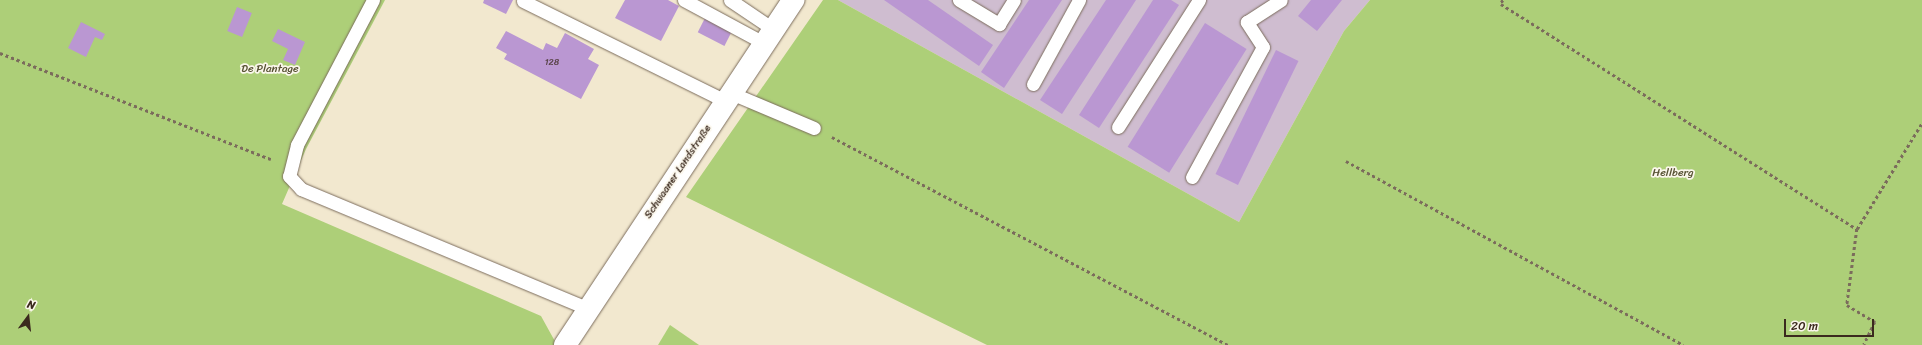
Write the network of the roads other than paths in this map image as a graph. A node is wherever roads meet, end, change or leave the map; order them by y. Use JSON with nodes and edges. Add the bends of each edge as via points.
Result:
{"nodes":[{"id":1,"x":373,"y":0,"type":"edge"},
{"id":2,"x":684,"y":0,"type":"edge"},
{"id":3,"x":730,"y":0,"type":"edge"},
{"id":4,"x":793,"y":0,"type":"edge"},
{"id":5,"x":959,"y":0,"type":"edge"},
{"id":6,"x":1014,"y":0,"type":"edge"},
{"id":7,"x":1079,"y":0,"type":"edge"},
{"id":8,"x":1199,"y":0,"type":"edge"},
{"id":9,"x":1281,"y":0,"type":"edge"},
{"id":10,"x":524,"y":1,"type":"dead end"},
{"id":11,"x":769,"y":36,"type":"junction"},
{"id":12,"x":1033,"y":84,"type":"dead end"},
{"id":13,"x":728,"y":97,"type":"junction"},
{"id":14,"x":1118,"y":127,"type":"dead end"},
{"id":15,"x":814,"y":128,"type":"road end"},
{"id":16,"x":1192,"y":177,"type":"dead end"},
{"id":17,"x":587,"y":308,"type":"junction"},
{"id":18,"x":565,"y":345,"type":"edge"}],
"edges":[{"from":1,"to":17,"type":"lane","via":[[296,145],[289,176],[301,189]]},
{"from":2,"to":11,"type":"lane"},
{"from":3,"to":11,"type":"lane"},
{"from":4,"to":11,"type":"street","name":"Schwaaner Landstraße"},
{"from":5,"to":6,"type":"lane","via":[[999,24]]},
{"from":7,"to":12,"type":"lane"},
{"from":8,"to":14,"type":"lane"},
{"from":9,"to":16,"type":"lane","via":[[1247,22],[1263,47]]},
{"from":10,"to":13,"type":"lane"},
{"from":11,"to":13,"type":"street","name":"Schwaaner Landstraße"},
{"from":13,"to":15,"type":"lane"},
{"from":13,"to":17,"type":"street","name":"Schwaaner Landstraße"},
{"from":17,"to":18,"type":"street","name":"Schwaaner Landstraße"}]}
